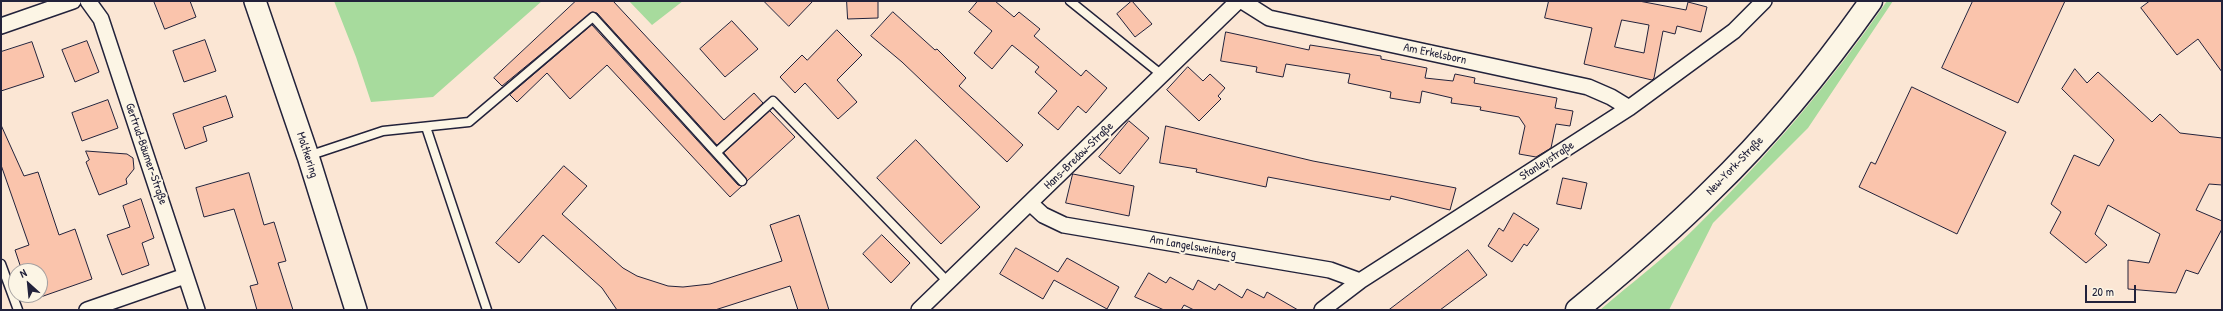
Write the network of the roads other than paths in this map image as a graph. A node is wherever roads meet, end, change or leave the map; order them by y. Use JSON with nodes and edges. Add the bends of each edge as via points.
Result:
{"nodes":[{"id":1,"x":72,"y":1,"type":"edge"},
{"id":2,"x":88,"y":1,"type":"edge"},
{"id":3,"x":255,"y":1,"type":"edge"},
{"id":4,"x":1070,"y":1,"type":"edge"},
{"id":5,"x":1238,"y":1,"type":"edge"},
{"id":6,"x":1242,"y":1,"type":"edge"},
{"id":7,"x":1764,"y":1,"type":"edge"},
{"id":8,"x":1871,"y":1,"type":"edge"},
{"id":9,"x":1,"y":26,"type":"edge"},
{"id":10,"x":1162,"y":74,"type":"junction"},
{"id":11,"x":1629,"y":108,"type":"junction"},
{"id":12,"x":426,"y":127,"type":"junction"},
{"id":13,"x":717,"y":152,"type":"junction"},
{"id":14,"x":308,"y":156,"type":"junction"},
{"id":15,"x":742,"y":181,"type":"dead end"},
{"id":16,"x":1030,"y":203,"type":"junction"},
{"id":17,"x":1,"y":264,"type":"edge"},
{"id":18,"x":185,"y":276,"type":"junction"},
{"id":19,"x":1360,"y":281,"type":"junction"},
{"id":20,"x":948,"y":282,"type":"junction"},
{"id":21,"x":18,"y":310,"type":"edge"},
{"id":22,"x":87,"y":310,"type":"edge"},
{"id":23,"x":197,"y":310,"type":"edge"},
{"id":24,"x":356,"y":310,"type":"edge"},
{"id":25,"x":487,"y":310,"type":"edge"},
{"id":26,"x":919,"y":310,"type":"edge"},
{"id":27,"x":1322,"y":310,"type":"edge"},
{"id":28,"x":1577,"y":310,"type":"edge"}],
"edges":[{"from":1,"to":9,"type":"street"},
{"from":2,"to":18,"type":"street","name":"Gertrud-Bäumer-Straße","via":[[101,19],[182,259]]},
{"from":3,"to":14,"type":"street","name":"Moltkering"},
{"from":4,"to":10,"type":"lane"},
{"from":5,"to":10,"type":"street","name":"Hans-Bredow-Straße"},
{"from":6,"to":11,"type":"street","name":"Am Erkelsborn","via":[[1269,18],[1588,87]]},
{"from":7,"to":11,"type":"street","name":"Stanleystraße","via":[[1734,31]]},
{"from":8,"to":28,"type":"main road","name":"New-York-Straße","via":[[1800,94],[1755,146],[1667,233]]},
{"from":10,"to":16,"type":"street","name":"Hans-Bredow-Straße"},
{"from":11,"to":19,"type":"street","name":"Stanleystraße"},
{"from":12,"to":13,"type":"lane","via":[[469,122],[593,17]]},
{"from":12,"to":14,"type":"lane","via":[[383,131]]},
{"from":12,"to":25,"type":"lane"},
{"from":13,"to":15,"type":"lane"},
{"from":13,"to":20,"type":"lane","via":[[773,101]]},
{"from":14,"to":24,"type":"street","name":"Moltkering"},
{"from":16,"to":19,"type":"street","name":"Am Langelsweinberg","via":[[1043,215],[1064,225],[1330,270]]},
{"from":16,"to":20,"type":"street","name":"Hans-Bredow-Straße"},
{"from":17,"to":21,"type":"lane"},
{"from":18,"to":22,"type":"street"},
{"from":18,"to":23,"type":"street","name":"Gertrud-Bäumer-Straße"},
{"from":19,"to":27,"type":"street","name":"Stanleystraße"},
{"from":20,"to":26,"type":"street","name":"Hans-Bredow-Straße"}]}
